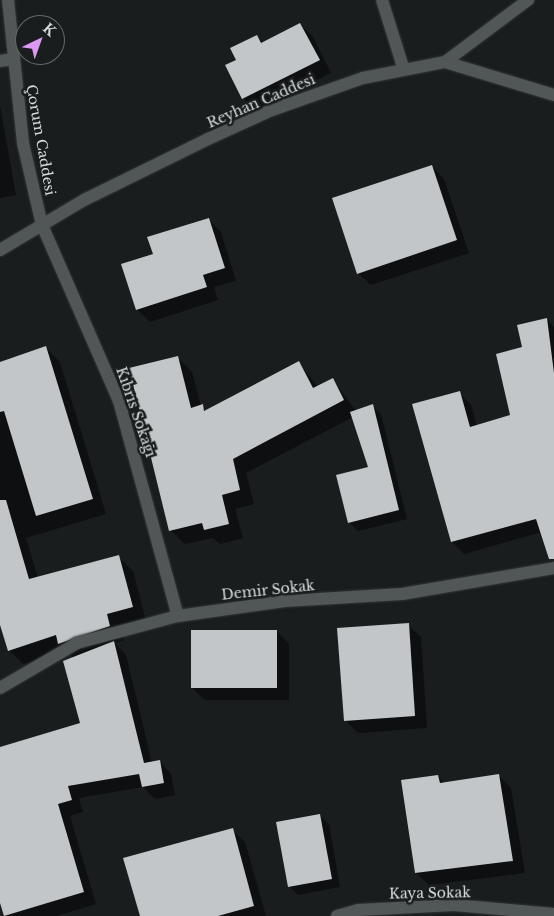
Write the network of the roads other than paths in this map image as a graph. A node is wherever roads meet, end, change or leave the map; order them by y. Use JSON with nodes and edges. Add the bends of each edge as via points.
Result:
{"nodes":[{"id":1,"x":8,"y":0,"type":"edge"},
{"id":2,"x":382,"y":0,"type":"edge"},
{"id":3,"x":528,"y":0,"type":"edge"},
{"id":4,"x":6,"y":60,"type":"edge"},
{"id":5,"x":444,"y":62,"type":"junction"},
{"id":6,"x":403,"y":67,"type":"junction"},
{"id":7,"x":554,"y":95,"type":"edge"},
{"id":8,"x":42,"y":225,"type":"junction"},
{"id":9,"x":0,"y":250,"type":"edge"},
{"id":10,"x":554,"y":568,"type":"edge"},
{"id":11,"x":178,"y":616,"type":"junction"},
{"id":12,"x":0,"y":688,"type":"edge"},
{"id":13,"x":554,"y":914,"type":"edge"},
{"id":14,"x":337,"y":916,"type":"edge"}],
"edges":[{"from":1,"to":4,"type":"street","name":"Çorum Caddesi"},
{"from":2,"to":6,"type":"street"},
{"from":3,"to":5,"type":"street"},
{"from":4,"to":8,"type":"street","name":"Çorum Caddesi"},
{"from":5,"to":6,"type":"street","name":"Reyhan Caddesi"},
{"from":5,"to":7,"type":"street","name":"Reyhan Caddesi"},
{"from":6,"to":8,"type":"street","name":"Reyhan Caddesi","via":[[272,110]]},
{"from":8,"to":9,"type":"street","name":"Reyhan Caddesi"},
{"from":8,"to":11,"type":"street","name":"Kıbrıs Sokağı","via":[[122,410]]},
{"from":10,"to":11,"type":"street","name":"Demir Sokak","via":[[402,594],[285,601]]},
{"from":11,"to":12,"type":"street","name":"Demir Sokak","via":[[77,643]]},
{"from":13,"to":14,"type":"street","name":"Kaya Sokak","via":[[454,905],[358,910]]}]}
